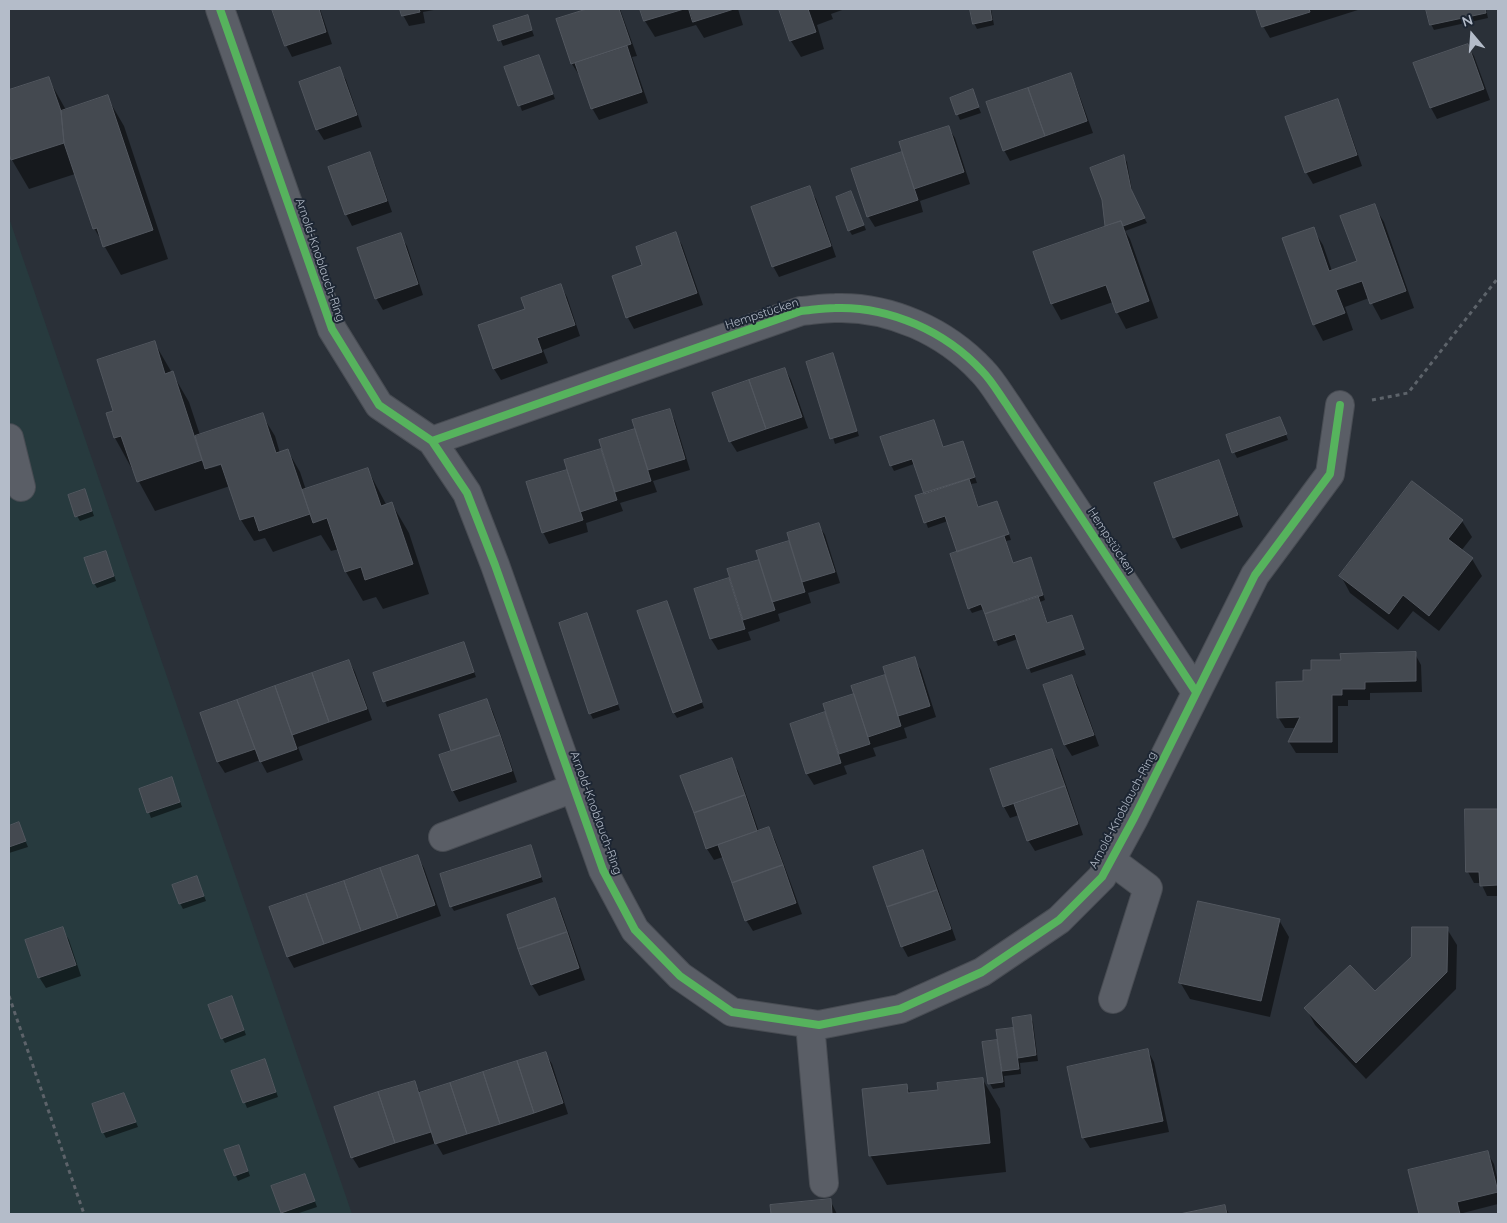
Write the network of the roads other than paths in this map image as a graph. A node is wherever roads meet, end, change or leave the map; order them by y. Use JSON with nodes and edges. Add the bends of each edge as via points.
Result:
{"nodes":[{"id":1,"x":220,"y":9,"type":"edge"},
{"id":2,"x":1340,"y":405,"type":"road end"},
{"id":3,"x":9,"y":438,"type":"edge"},
{"id":4,"x":432,"y":441,"type":"junction"},
{"id":5,"x":21,"y":487,"type":"dead end"},
{"id":6,"x":1196,"y":692,"type":"junction"},
{"id":7,"x":574,"y":788,"type":"junction"},
{"id":8,"x":443,"y":837,"type":"dead end"},
{"id":9,"x":1112,"y":861,"type":"junction"},
{"id":10,"x":1113,"y":999,"type":"dead end"},
{"id":11,"x":810,"y":1024,"type":"junction"},
{"id":12,"x":824,"y":1183,"type":"dead end"}],
"edges":[{"from":1,"to":4,"type":"street","name":"Arnold-Knoblauch-Ring","via":[[332,329],[379,405]]},
{"from":2,"to":6,"type":"street","name":"Arnold-Knoblauch-Ring","via":[[1330,474],[1255,575]]},
{"from":3,"to":5,"type":"street"},
{"from":4,"to":6,"type":"street","name":"Hempstücken","via":[[801,311],[836,308],[896,316],[926,328],[955,346],[983,372]]},
{"from":4,"to":7,"type":"street","name":"Arnold-Knoblauch-Ring","via":[[467,493]]},
{"from":6,"to":9,"type":"street","name":"Arnold-Knoblauch-Ring"},
{"from":7,"to":8,"type":"street"},
{"from":7,"to":11,"type":"street","name":"Arnold-Knoblauch-Ring","via":[[603,870],[634,930],[680,976],[732,1012]]},
{"from":9,"to":10,"type":"street","via":[[1148,888]]},
{"from":9,"to":11,"type":"street","name":"Arnold-Knoblauch-Ring","via":[[1102,877],[1059,920],[982,972],[900,1009]]},
{"from":11,"to":12,"type":"street"}]}
